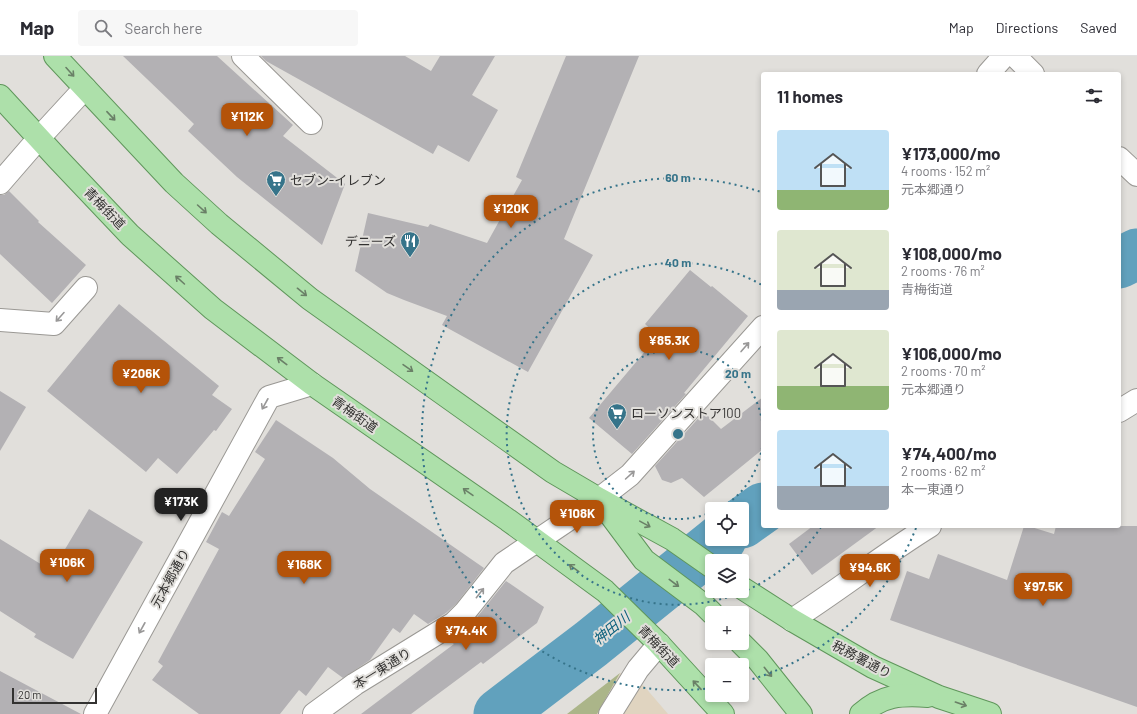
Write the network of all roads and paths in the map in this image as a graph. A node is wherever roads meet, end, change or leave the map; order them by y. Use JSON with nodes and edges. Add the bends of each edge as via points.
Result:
{"nodes":[{"id":1,"x":55,"y":56,"type":"edge"},
{"id":2,"x":243,"y":56,"type":"edge"},
{"id":3,"x":1004,"y":56,"type":"edge"},
{"id":4,"x":1015,"y":56,"type":"edge"},
{"id":5,"x":990,"y":72,"type":"edge"},
{"id":6,"x":1032,"y":72,"type":"edge"},
{"id":7,"x":84,"y":88,"type":"junction"},
{"id":8,"x":0,"y":96,"type":"edge"},
{"id":9,"x":311,"y":123,"type":"dead end"},
{"id":10,"x":39,"y":138,"type":"junction"},
{"id":11,"x":1121,"y":160,"type":"edge"},
{"id":12,"x":1137,"y":175,"type":"edge"},
{"id":13,"x":0,"y":183,"type":"edge"},
{"id":14,"x":86,"y":288,"type":"dead end"},
{"id":15,"x":0,"y":320,"type":"edge"},
{"id":16,"x":761,"y":329,"type":"edge"},
{"id":17,"x":312,"y":384,"type":"junction"},
{"id":18,"x":1137,"y":400,"type":"edge"},
{"id":19,"x":1121,"y":410,"type":"edge"},
{"id":20,"x":599,"y":499,"type":"junction"},
{"id":21,"x":927,"y":528,"type":"edge"},
{"id":22,"x":536,"y":540,"type":"junction"},
{"id":23,"x":705,"y":562,"type":"edge"},
{"id":24,"x":749,"y":592,"type":"edge"},
{"id":25,"x":705,"y":607,"type":"edge"},
{"id":26,"x":792,"y":620,"type":"junction"},
{"id":27,"x":659,"y":644,"type":"junction"},
{"id":28,"x":748,"y":650,"type":"edge"},
{"id":29,"x":939,"y":697,"type":"junction"},
{"id":30,"x":95,"y":714,"type":"edge"},
{"id":31,"x":314,"y":714,"type":"edge"},
{"id":32,"x":610,"y":714,"type":"edge"},
{"id":33,"x":723,"y":714,"type":"edge"},
{"id":34,"x":801,"y":714,"type":"edge"},
{"id":35,"x":860,"y":714,"type":"edge"},
{"id":36,"x":990,"y":714,"type":"edge"}],
"edges":[{"from":1,"to":7,"type":"main road","one_way":true},
{"from":2,"to":9,"type":"street"},
{"from":3,"to":5,"type":"street"},
{"from":4,"to":6,"type":"street"},
{"from":7,"to":10,"type":"street"},
{"from":7,"to":20,"type":"main road","one_way":true,"via":[[174,183],[310,299],[553,472]]},
{"from":8,"to":10,"type":"main road","name":"青梅街道"},
{"from":10,"to":13,"type":"street"},
{"from":17,"to":10,"type":"main road","name":"青梅街道","one_way":true,"via":[[213,309],[130,235]]},
{"from":11,"to":12,"type":"street"},
{"from":14,"to":15,"type":"street","one_way":true,"via":[[54,324]]},
{"from":20,"to":16,"type":"street","name":"本一東通り","one_way":true,"via":[[630,475]]},
{"from":22,"to":17,"type":"main road","name":"青梅街道","one_way":true},
{"from":17,"to":30,"type":"street","name":"元本郷通り","one_way":true,"via":[[269,397]]},
{"from":18,"to":19,"type":"street"},
{"from":20,"to":22,"type":"street","name":"本一東通り"},
{"from":20,"to":23,"type":"main road","one_way":true,"via":[[672,539]]},
{"from":20,"to":25,"type":"main road","one_way":true,"via":[[644,560]]},
{"from":21,"to":26,"type":"street"},
{"from":27,"to":22,"type":"main road","name":"青梅街道","one_way":true,"via":[[605,591]]},
{"from":31,"to":22,"type":"street","name":"本一東通り","one_way":true,"via":[[355,684],[454,623],[504,563]]},
{"from":24,"to":26,"type":"main road","name":"税務署通り"},
{"from":26,"to":29,"type":"main road","name":"税務署通り","via":[[873,667]]},
{"from":27,"to":32,"type":"street","via":[[638,669]]},
{"from":33,"to":27,"type":"main road","name":"青梅街道","one_way":true},
{"from":28,"to":34,"type":"main road","one_way":true},
{"from":29,"to":35,"type":"main road","via":[[908,694],[894,696],[881,700]]},
{"from":29,"to":36,"type":"main road","name":"税務署通り","one_way":true}]}
